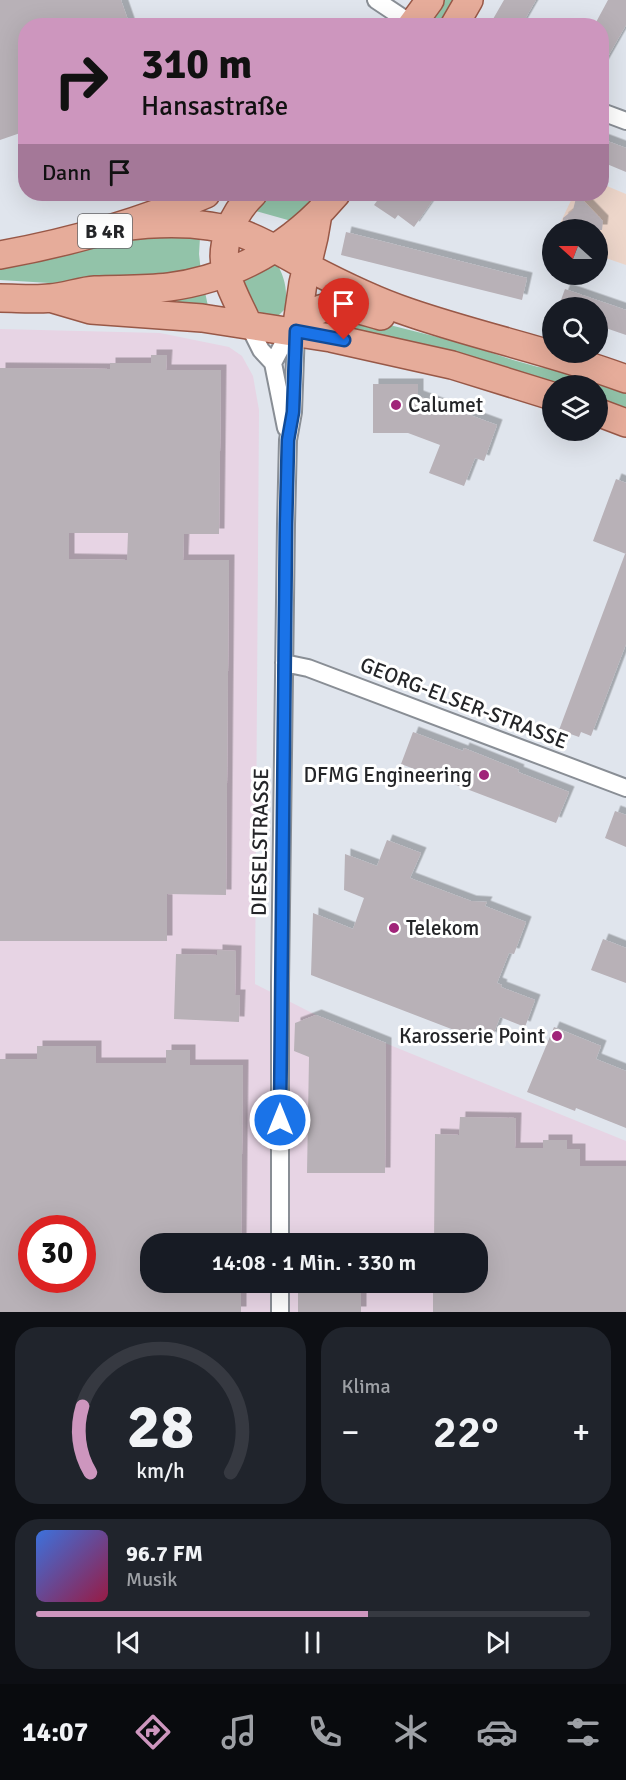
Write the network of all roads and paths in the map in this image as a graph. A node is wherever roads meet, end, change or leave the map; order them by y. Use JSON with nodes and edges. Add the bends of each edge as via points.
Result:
{"nodes":[{"id":1,"x":376,"y":0,"type":"edge"},
{"id":2,"x":430,"y":0,"type":"edge"},
{"id":3,"x":469,"y":0,"type":"edge"},
{"id":4,"x":403,"y":18,"type":"edge"},
{"id":5,"x":418,"y":18,"type":"edge"},
{"id":6,"x":459,"y":18,"type":"edge"},
{"id":7,"x":609,"y":114,"type":"edge"},
{"id":8,"x":626,"y":121,"type":"edge"},
{"id":9,"x":188,"y":201,"type":"edge"},
{"id":10,"x":248,"y":201,"type":"edge"},
{"id":11,"x":330,"y":201,"type":"edge"},
{"id":12,"x":318,"y":214,"type":"junction"},
{"id":13,"x":121,"y":227,"type":"junction"},
{"id":14,"x":229,"y":230,"type":"junction"},
{"id":15,"x":275,"y":249,"type":"junction"},
{"id":16,"x":0,"y":255,"type":"edge"},
{"id":17,"x":306,"y":266,"type":"junction"},
{"id":18,"x":226,"y":273,"type":"junction"},
{"id":19,"x":0,"y":298,"type":"edge"},
{"id":20,"x":50,"y":298,"type":"junction"},
{"id":21,"x":436,"y":322,"type":"junction"},
{"id":22,"x":248,"y":324,"type":"junction"},
{"id":23,"x":296,"y":331,"type":"junction"},
{"id":24,"x":273,"y":363,"type":"junction"},
{"id":25,"x":626,"y":379,"type":"edge"},
{"id":26,"x":542,"y":393,"type":"edge"},
{"id":27,"x":608,"y":416,"type":"edge"},
{"id":28,"x":626,"y":423,"type":"edge"},
{"id":29,"x":288,"y":440,"type":"junction"},
{"id":30,"x":284,"y":663,"type":"junction"},
{"id":31,"x":626,"y":788,"type":"edge"},
{"id":32,"x":280,"y":1233,"type":"edge"},
{"id":33,"x":280,"y":1293,"type":"edge"},
{"id":34,"x":280,"y":1312,"type":"edge"}],
"edges":[{"from":1,"to":4,"type":"street"},
{"from":2,"to":5,"type":"main road"},
{"from":3,"to":6,"type":"main road"},
{"from":7,"to":8,"type":"street"},
{"from":9,"to":13,"type":"main road","number":"B 4R"},
{"from":10,"to":14,"type":"main road"},
{"from":11,"to":12,"type":"main road"},
{"from":12,"to":15,"type":"main road"},
{"from":12,"to":17,"type":"main road"},
{"from":13,"to":14,"type":"main road","via":[[180,224]]},
{"from":13,"to":16,"type":"main road","number":"B 4R"},
{"from":14,"to":15,"type":"main road"},
{"from":14,"to":18,"type":"main road"},
{"from":15,"to":17,"type":"main road"},
{"from":15,"to":18,"type":"main road"},
{"from":17,"to":21,"type":"main road","via":[[367,296]]},
{"from":17,"to":23,"type":"main road"},
{"from":18,"to":20,"type":"main road","via":[[177,286],[94,290]]},
{"from":18,"to":22,"type":"main road"},
{"from":19,"to":20,"type":"main road"},
{"from":20,"to":22,"type":"main road","via":[[91,310]]},
{"from":21,"to":23,"type":"main road","via":[[391,319],[333,306],[317,309]]},
{"from":21,"to":25,"type":"main road","via":[[567,358]]},
{"from":22,"to":23,"type":"main road"},
{"from":22,"to":24,"type":"street","name":"DIESELSTRASSE","via":[[261,350]]},
{"from":23,"to":24,"type":"street"},
{"from":23,"to":26,"type":"main road","via":[[421,357]]},
{"from":23,"to":29,"type":"street","name":"DIESELSTRASSE"},
{"from":24,"to":29,"type":"street","name":"DIESELSTRASSE"},
{"from":27,"to":28,"type":"main road"},
{"from":29,"to":30,"type":"street","name":"DIESELSTRASSE"},
{"from":30,"to":31,"type":"street","name":"GEORG-ELSER-STRASSE","via":[[308,668]]},
{"from":30,"to":32,"type":"street","name":"DIESELSTRASSE"},
{"from":33,"to":34,"type":"street"}]}
